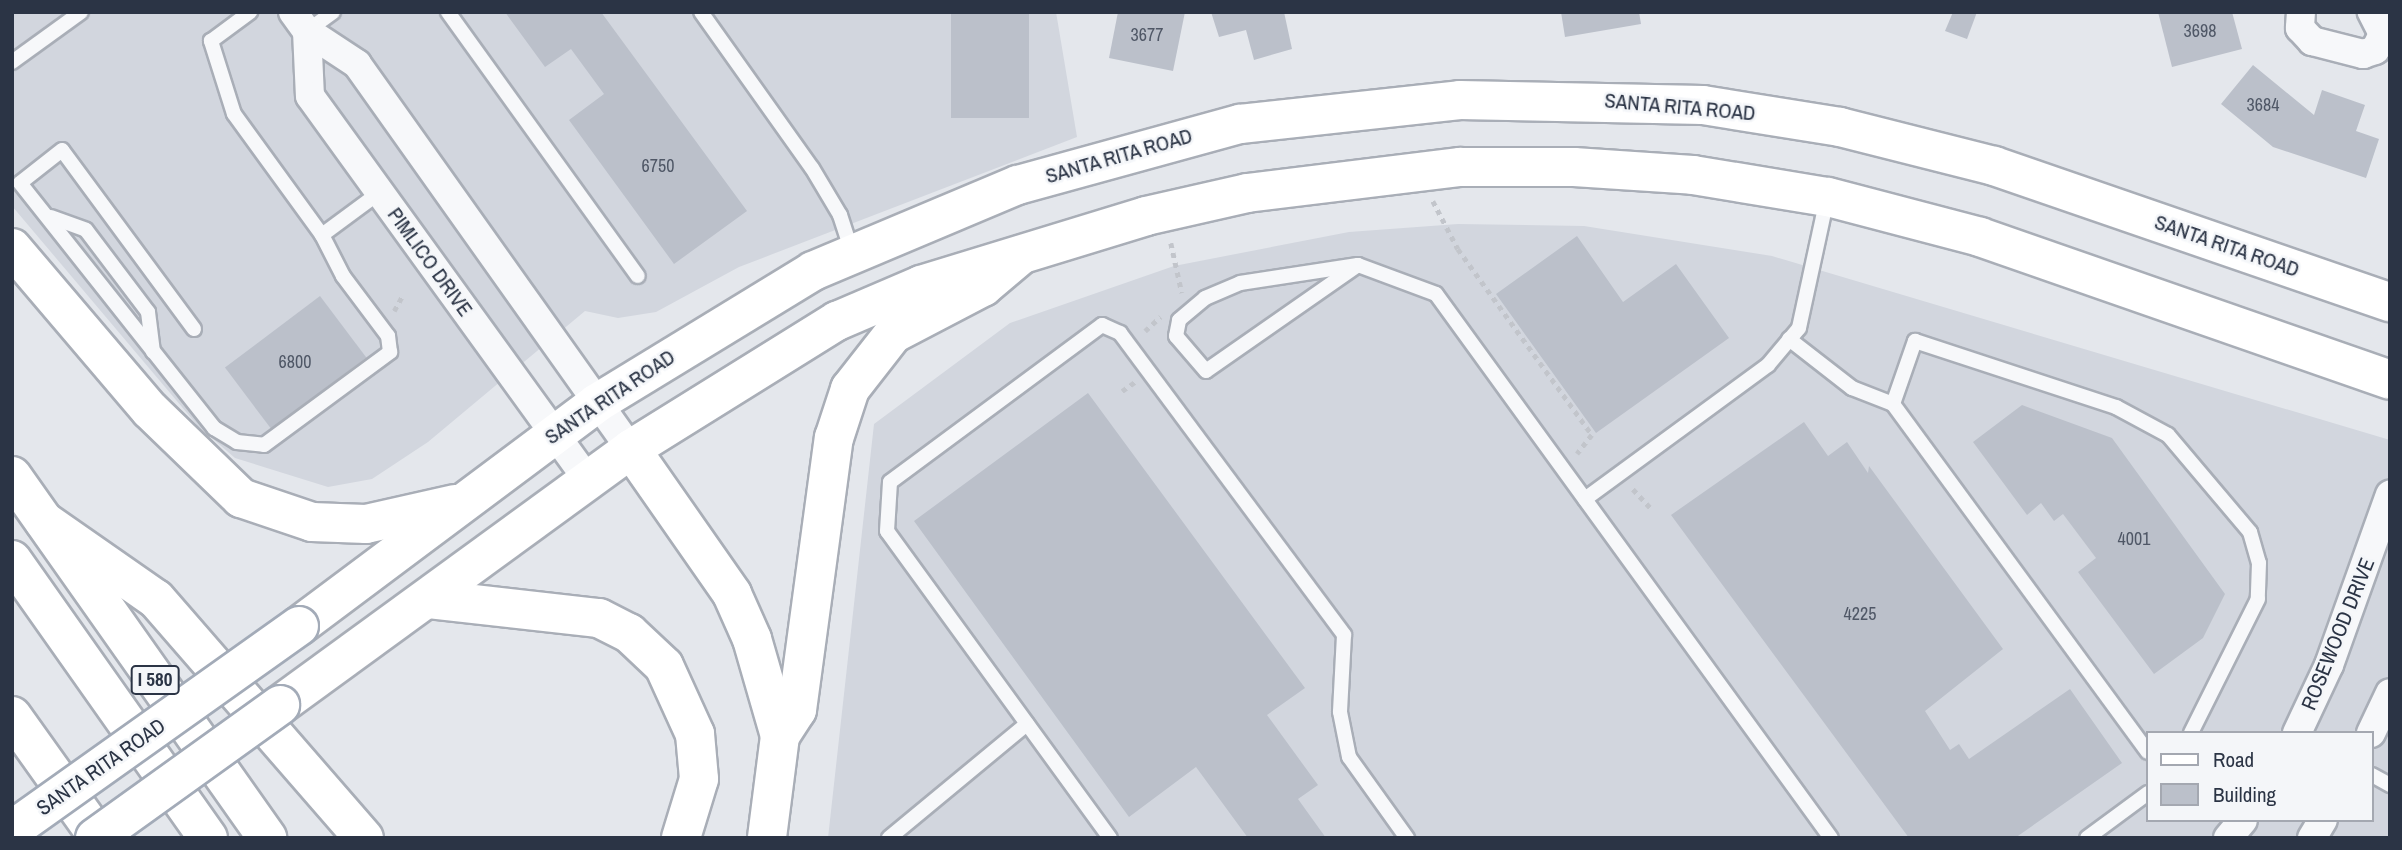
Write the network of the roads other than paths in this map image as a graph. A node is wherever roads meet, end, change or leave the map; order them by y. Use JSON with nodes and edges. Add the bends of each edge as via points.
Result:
{"nodes":[{"id":1,"x":80,"y":12,"type":"edge"},
{"id":2,"x":250,"y":12,"type":"edge"},
{"id":3,"x":333,"y":12,"type":"edge"},
{"id":4,"x":448,"y":12,"type":"edge"},
{"id":5,"x":701,"y":12,"type":"edge"},
{"id":6,"x":2301,"y":12,"type":"edge"},
{"id":7,"x":300,"y":22,"type":"edge"},
{"id":8,"x":2382,"y":27,"type":"edge"},
{"id":9,"x":12,"y":62,"type":"edge"},
{"id":10,"x":379,"y":193,"type":"junction"},
{"id":11,"x":1828,"y":197,"type":"junction"},
{"id":12,"x":51,"y":217,"type":"junction"},
{"id":13,"x":322,"y":235,"type":"junction"},
{"id":14,"x":12,"y":248,"type":"edge"},
{"id":15,"x":852,"y":253,"type":"junction"},
{"id":16,"x":1021,"y":255,"type":"junction"},
{"id":17,"x":1358,"y":265,"type":"junction"},
{"id":18,"x":638,"y":276,"type":"dead end"},
{"id":19,"x":2390,"y":302,"type":"edge"},
{"id":20,"x":194,"y":329,"type":"dead end"},
{"id":21,"x":1789,"y":339,"type":"junction"},
{"id":22,"x":153,"y":353,"type":"junction"},
{"id":23,"x":2390,"y":380,"type":"edge"},
{"id":24,"x":597,"y":403,"type":"junction"},
{"id":25,"x":1893,"y":404,"type":"junction"},
{"id":26,"x":554,"y":434,"type":"junction"},
{"id":27,"x":631,"y":449,"type":"junction"},
{"id":28,"x":12,"y":476,"type":"edge"},
{"id":29,"x":588,"y":480,"type":"junction"},
{"id":30,"x":2390,"y":495,"type":"edge"},
{"id":31,"x":1585,"y":499,"type":"junction"},
{"id":32,"x":455,"y":504,"type":"junction"},
{"id":33,"x":44,"y":521,"type":"junction"},
{"id":34,"x":12,"y":561,"type":"edge"},
{"id":35,"x":429,"y":599,"type":"junction"},
{"id":36,"x":2390,"y":693,"type":"edge"},
{"id":37,"x":12,"y":716,"type":"edge"},
{"id":38,"x":1027,"y":724,"type":"junction"},
{"id":39,"x":2192,"y":731,"type":"edge"},
{"id":40,"x":2298,"y":731,"type":"edge"},
{"id":41,"x":2372,"y":731,"type":"edge"},
{"id":42,"x":780,"y":736,"type":"junction"},
{"id":43,"x":2146,"y":749,"type":"edge"},
{"id":44,"x":2374,"y":776,"type":"edge"},
{"id":45,"x":2390,"y":785,"type":"edge"},
{"id":46,"x":2146,"y":794,"type":"edge"},
{"id":47,"x":12,"y":816,"type":"edge"},
{"id":48,"x":2322,"y":822,"type":"edge"},
{"id":49,"x":12,"y":830,"type":"edge"},
{"id":50,"x":32,"y":838,"type":"edge"},
{"id":51,"x":97,"y":838,"type":"edge"},
{"id":52,"x":208,"y":838,"type":"edge"},
{"id":53,"x":267,"y":838,"type":"edge"},
{"id":54,"x":364,"y":838,"type":"edge"},
{"id":55,"x":681,"y":838,"type":"edge"},
{"id":56,"x":767,"y":838,"type":"edge"},
{"id":57,"x":889,"y":838,"type":"edge"},
{"id":58,"x":1110,"y":838,"type":"edge"},
{"id":59,"x":1407,"y":838,"type":"edge"},
{"id":60,"x":1830,"y":838,"type":"edge"},
{"id":61,"x":2087,"y":838,"type":"edge"},
{"id":62,"x":2312,"y":838,"type":"edge"}],
"edges":[{"from":1,"to":9,"type":"lane"},
{"from":2,"to":13,"type":"lane","via":[[211,41],[234,114]]},
{"from":3,"to":7,"type":"lane"},
{"from":4,"to":18,"type":"lane"},
{"from":5,"to":15,"type":"lane","via":[[840,215]]},
{"from":6,"to":8,"type":"street","via":[[2307,38],[2357,54],[2375,50]]},
{"from":7,"to":10,"type":"street","name":"PIMLICO DRIVE","via":[[310,96]]},
{"from":7,"to":24,"type":"street","via":[[357,64]]},
{"from":10,"to":13,"type":"lane"},
{"from":10,"to":26,"type":"street","name":"PIMLICO DRIVE"},
{"from":11,"to":16,"type":"main road","via":[[1693,175],[1574,167],[1423,170],[1247,193]]},
{"from":11,"to":21,"type":"lane","via":[[1799,328]]},
{"from":11,"to":23,"type":"main road","via":[[1980,237]]},
{"from":12,"to":20,"type":"lane","via":[[20,183],[62,150]]},
{"from":12,"to":22,"type":"lane","via":[[64,244]]},
{"from":12,"to":22,"type":"lane","via":[[86,230],[148,312]]},
{"from":13,"to":22,"type":"lane","via":[[343,276],[388,336],[390,352],[264,445],[237,442],[214,428]]},
{"from":14,"to":32,"type":"main road","via":[[150,410],[242,498],[312,522],[366,524]]},
{"from":15,"to":19,"type":"main road","name":"SANTA RITA ROAD","via":[[1018,185],[1240,124],[1345,108],[1573,98],[1703,105],[1853,130],[1994,166]]},
{"from":15,"to":24,"type":"main road","name":"SANTA RITA ROAD","via":[[736,315]]},
{"from":16,"to":27,"type":"main road","via":[[920,285],[837,321]]},
{"from":16,"to":42,"type":"main road","via":[[983,287],[893,334],[850,389],[834,438],[797,710]]},
{"from":17,"to":17,"type":"lane","via":[[1240,282],[1205,298],[1179,320],[1176,336],[1206,371]]},
{"from":17,"to":31,"type":"lane","via":[[1436,294]]},
{"from":21,"to":25,"type":"lane","via":[[1852,388]]},
{"from":21,"to":31,"type":"lane","via":[[1768,365]]},
{"from":24,"to":26,"type":"main road","name":"SANTA RITA ROAD"},
{"from":24,"to":27,"type":"street"},
{"from":25,"to":39,"type":"lane","via":[[1915,341],[2116,407],[2168,435],[2250,532],[2259,563],[2258,599]]},
{"from":25,"to":43,"type":"lane"},
{"from":26,"to":29,"type":"street","name":"PIMLICO DRIVE"},
{"from":26,"to":32,"type":"main road","name":"SANTA RITA ROAD"},
{"from":27,"to":29,"type":"main road"},
{"from":27,"to":42,"type":"main road","via":[[732,594],[752,639]]},
{"from":28,"to":33,"type":"main road","number":"I 580"},
{"from":29,"to":35,"type":"main road"},
{"from":30,"to":40,"type":"street","name":"ROSEWOOD DRIVE","via":[[2329,665]]},
{"from":31,"to":60,"type":"lane"},
{"from":32,"to":49,"type":"main road","name":"SANTA RITA ROAD","bridge":true,"via":[[299,626]]},
{"from":33,"to":53,"type":"main road","number":"I 580"},
{"from":33,"to":54,"type":"main road","via":[[156,599]]},
{"from":34,"to":52,"type":"main road","number":"I 580"},
{"from":35,"to":51,"type":"main road","bridge":true},
{"from":35,"to":55,"type":"main road","via":[[599,618],[629,633],[664,666],[695,734],[699,779]]},
{"from":36,"to":41,"type":"street"},
{"from":37,"to":51,"type":"main road"},
{"from":38,"to":57,"type":"lane"},
{"from":38,"to":58,"type":"lane"},
{"from":38,"to":59,"type":"lane","via":[[887,531],[890,482],[1102,325],[1120,333],[1344,635],[1340,712],[1349,757]]},
{"from":42,"to":56,"type":"main road"},
{"from":44,"to":45,"type":"lane"},
{"from":46,"to":61,"type":"lane"},
{"from":47,"to":50,"type":"main road"},
{"from":48,"to":62,"type":"street"}]}
